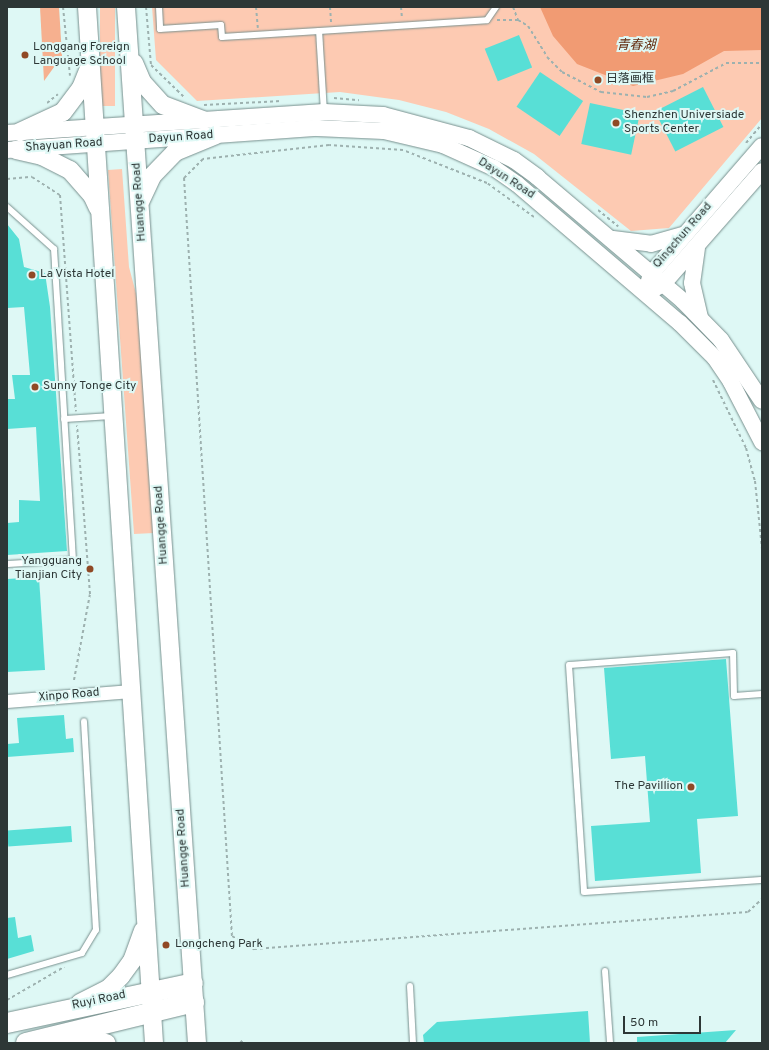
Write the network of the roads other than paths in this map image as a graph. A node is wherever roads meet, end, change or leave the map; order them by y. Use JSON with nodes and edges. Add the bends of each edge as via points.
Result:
{"nodes":[{"id":1,"x":87,"y":7,"type":"edge"},
{"id":2,"x":126,"y":7,"type":"edge"},
{"id":3,"x":159,"y":7,"type":"edge"},
{"id":4,"x":496,"y":7,"type":"edge"},
{"id":5,"x":319,"y":31,"type":"junction"},
{"id":6,"x":129,"y":49,"type":"junction"},
{"id":7,"x":90,"y":60,"type":"junction"},
{"id":8,"x":324,"y":112,"type":"junction"},
{"id":9,"x":203,"y":120,"type":"junction"},
{"id":10,"x":14,"y":132,"type":"edge"},
{"id":11,"x":127,"y":133,"type":"junction"},
{"id":12,"x":95,"y":135,"type":"junction"},
{"id":13,"x":216,"y":135,"type":"junction"},
{"id":14,"x":762,"y":146,"type":"edge"},
{"id":15,"x":12,"y":150,"type":"edge"},
{"id":16,"x":762,"y":171,"type":"edge"},
{"id":17,"x":140,"y":205,"type":"junction"},
{"id":18,"x":7,"y":207,"type":"edge"},
{"id":19,"x":100,"y":213,"type":"junction"},
{"id":20,"x":685,"y":234,"type":"junction"},
{"id":21,"x":606,"y":236,"type":"junction"},
{"id":22,"x":698,"y":244,"type":"junction"},
{"id":23,"x":650,"y":274,"type":"junction"},
{"id":24,"x":663,"y":284,"type":"junction"},
{"id":25,"x":646,"y":293,"type":"junction"},
{"id":26,"x":702,"y":320,"type":"junction"},
{"id":27,"x":762,"y":400,"type":"edge"},
{"id":28,"x":113,"y":416,"type":"junction"},
{"id":29,"x":64,"y":419,"type":"junction"},
{"id":30,"x":762,"y":442,"type":"edge"},
{"id":31,"x":7,"y":564,"type":"edge"},
{"id":32,"x":131,"y":691,"type":"junction"},
{"id":33,"x":762,"y":694,"type":"edge"},
{"id":34,"x":7,"y":701,"type":"edge"},
{"id":35,"x":84,"y":721,"type":"dead end"},
{"id":36,"x":762,"y":880,"type":"edge"},
{"id":37,"x":146,"y":921,"type":"junction"},
{"id":38,"x":605,"y":971,"type":"dead end"},
{"id":39,"x":7,"y":975,"type":"edge"},
{"id":40,"x":410,"y":986,"type":"dead end"},
{"id":41,"x":193,"y":992,"type":"junction"},
{"id":42,"x":151,"y":1000,"type":"junction"},
{"id":43,"x":74,"y":1006,"type":"junction"},
{"id":44,"x":7,"y":1023,"type":"edge"},
{"id":45,"x":54,"y":1035,"type":"junction"},
{"id":46,"x":26,"y":1043,"type":"edge"},
{"id":47,"x":106,"y":1043,"type":"edge"},
{"id":48,"x":154,"y":1043,"type":"edge"},
{"id":49,"x":197,"y":1043,"type":"edge"},
{"id":50,"x":414,"y":1043,"type":"edge"},
{"id":51,"x":610,"y":1043,"type":"edge"}],
"edges":[{"from":1,"to":7,"type":"main road"},
{"from":2,"to":6,"type":"main road","name":"Huangge Road"},
{"from":3,"to":5,"type":"lane","via":[[160,29],[221,25],[222,37]]},
{"from":4,"to":5,"type":"lane","via":[[487,20]]},
{"from":5,"to":8,"type":"lane"},
{"from":6,"to":9,"type":"main road","via":[[135,67],[151,93],[176,112]]},
{"from":6,"to":11,"type":"main road","name":"Huangge Road"},
{"from":7,"to":10,"type":"main road","via":[[82,88],[63,112]]},
{"from":7,"to":12,"type":"main road"},
{"from":8,"to":9,"type":"street","name":"Dayun Road"},
{"from":8,"to":21,"type":"street","name":"Dayun Road","via":[[383,115],[469,138],[514,160]]},
{"from":9,"to":11,"type":"street","name":"Dayun Road"},
{"from":10,"to":12,"type":"street","name":"Shayuan Road"},
{"from":11,"to":12,"type":"street","name":"Shayuan Road"},
{"from":11,"to":13,"type":"street","name":"Dayun Road"},
{"from":11,"to":17,"type":"main road","name":"Huangge Road"},
{"from":12,"to":15,"type":"street","name":"Shayuan Road"},
{"from":12,"to":19,"type":"main road"},
{"from":13,"to":17,"type":"main road","via":[[188,145],[162,164],[152,176]]},
{"from":13,"to":25,"type":"street","name":"Dayun Road","via":[[351,128],[406,135],[443,145],[494,168],[517,184]]},
{"from":14,"to":20,"type":"street","name":"Qingchun Road"},
{"from":15,"to":19,"type":"main road","via":[[42,156],[70,170],[92,195]]},
{"from":16,"to":22,"type":"street","name":"Qingchun Road"},
{"from":17,"to":41,"type":"main road","name":"Huangge Road"},
{"from":18,"to":29,"type":"lane","via":[[54,249]]},
{"from":19,"to":28,"type":"main road"},
{"from":20,"to":21,"type":"street","via":[[663,242],[640,245]]},
{"from":20,"to":23,"type":"street","name":"Qingchun Road"},
{"from":21,"to":23,"type":"street","name":"Dayun Road"},
{"from":22,"to":24,"type":"street","name":"Qingchun Road"},
{"from":22,"to":26,"type":"street","via":[[692,283]]},
{"from":23,"to":24,"type":"street","name":"Dayun Road"},
{"from":23,"to":25,"type":"street","name":"Qingchun Road"},
{"from":24,"to":25,"type":"street","name":"Qingchun Road"},
{"from":24,"to":26,"type":"street","name":"Dayun Road"},
{"from":25,"to":30,"type":"street","name":"Dayun Road","via":[[714,358],[746,407]]},
{"from":26,"to":27,"type":"street","name":"Dayun Road","via":[[740,365]]},
{"from":28,"to":29,"type":"lane"},
{"from":28,"to":32,"type":"main road"},
{"from":29,"to":31,"type":"lane","via":[[73,560]]},
{"from":32,"to":34,"type":"street","name":"Xinpo Road"},
{"from":32,"to":37,"type":"main road"},
{"from":33,"to":36,"type":"lane","via":[[734,696],[734,653],[569,665],[584,892]]},
{"from":35,"to":39,"type":"lane","via":[[96,930],[82,953]]},
{"from":37,"to":42,"type":"main road"},
{"from":37,"to":43,"type":"main road","via":[[140,943],[121,976],[108,989]]},
{"from":38,"to":51,"type":"lane"},
{"from":40,"to":50,"type":"lane"},
{"from":41,"to":42,"type":"main road","name":"Ruyi Road"},
{"from":41,"to":49,"type":"main road","name":"Huangge Road"},
{"from":42,"to":43,"type":"main road","name":"Ruyi Road"},
{"from":42,"to":45,"type":"main road","name":"Ruyi Road"},
{"from":42,"to":48,"type":"main road"},
{"from":43,"to":44,"type":"main road","name":"Ruyi Road"},
{"from":45,"to":46,"type":"main road","name":"Ruyi Road"},
{"from":45,"to":47,"type":"main road"}]}
